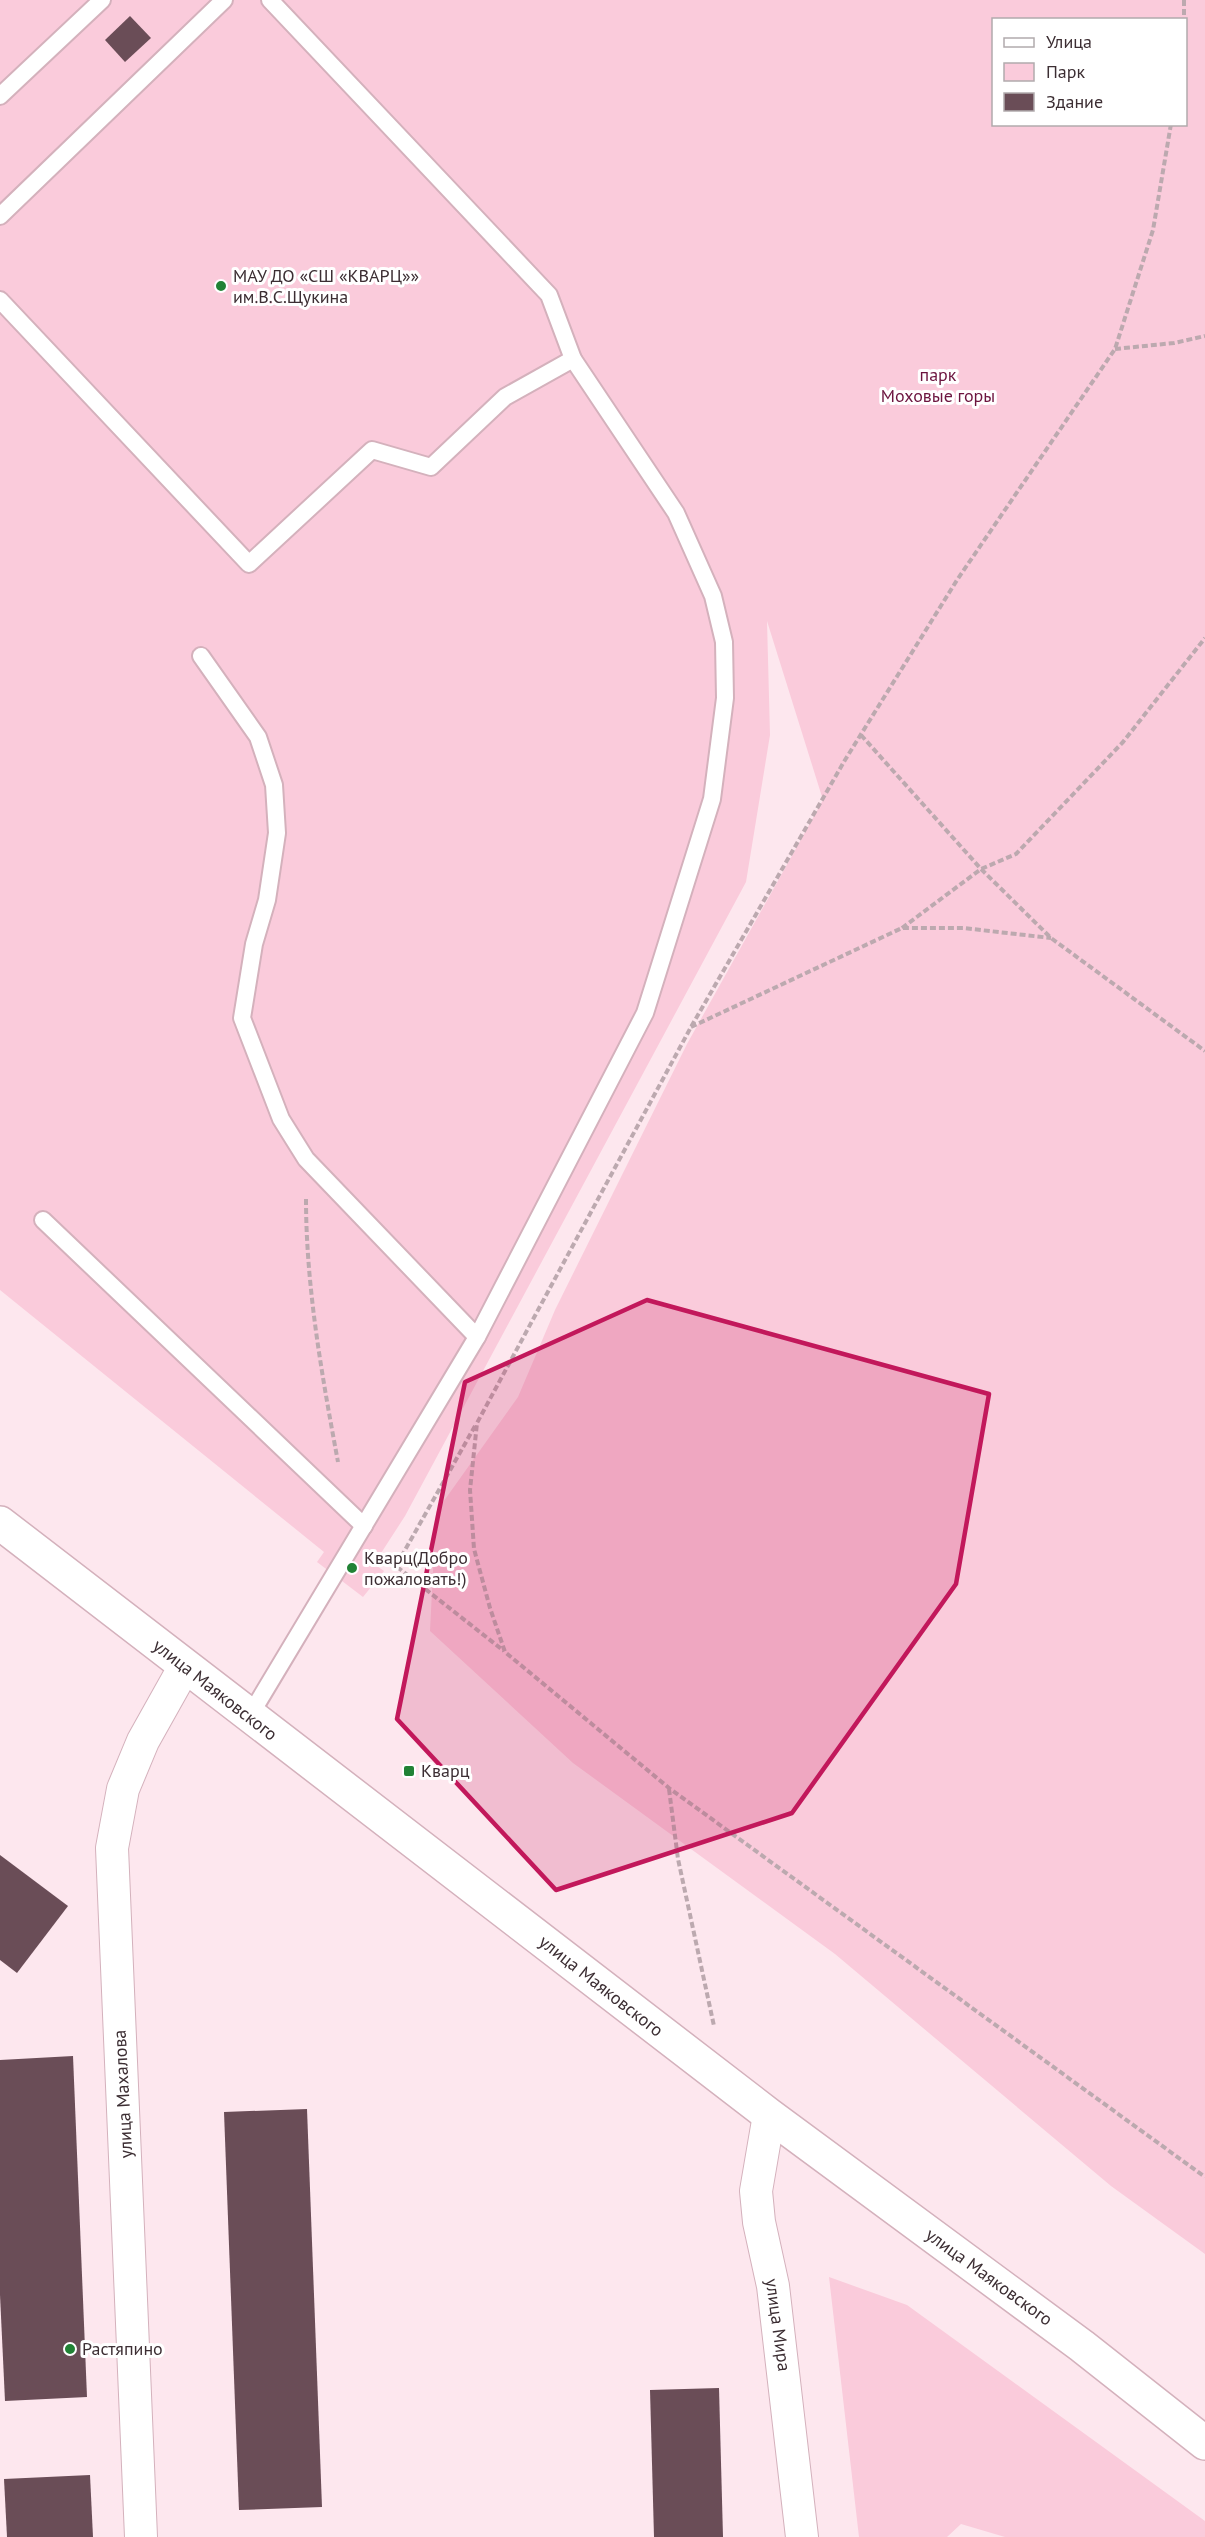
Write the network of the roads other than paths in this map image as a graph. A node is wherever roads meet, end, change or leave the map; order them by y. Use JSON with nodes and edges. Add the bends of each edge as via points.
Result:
{"nodes":[{"id":1,"x":102,"y":0,"type":"edge"},
{"id":2,"x":224,"y":0,"type":"edge"},
{"id":3,"x":270,"y":0,"type":"edge"},
{"id":4,"x":0,"y":96,"type":"edge"},
{"id":5,"x":0,"y":216,"type":"edge"},
{"id":6,"x":0,"y":300,"type":"edge"},
{"id":7,"x":573,"y":359,"type":"junction"},
{"id":8,"x":201,"y":656,"type":"dead end"},
{"id":9,"x":44,"y":1220,"type":"dead end"},
{"id":10,"x":477,"y":1337,"type":"junction"},
{"id":11,"x":0,"y":1523,"type":"edge"},
{"id":12,"x":364,"y":1526,"type":"junction"},
{"id":13,"x":185,"y":1666,"type":"junction"},
{"id":14,"x":249,"y":1717,"type":"junction"},
{"id":15,"x":769,"y":2115,"type":"junction"},
{"id":16,"x":1205,"y":2443,"type":"edge"},
{"id":17,"x":141,"y":2537,"type":"edge"},
{"id":18,"x":802,"y":2537,"type":"edge"}],
"edges":[{"from":1,"to":4,"type":"lane"},
{"from":2,"to":5,"type":"lane"},
{"from":3,"to":7,"type":"lane","via":[[549,295]]},
{"from":6,"to":7,"type":"lane","via":[[249,564],[372,450],[431,467],[505,397]]},
{"from":7,"to":10,"type":"lane","via":[[676,513],[713,596],[724,642],[725,698],[712,799],[645,1013]]},
{"from":8,"to":10,"type":"lane","via":[[258,737],[274,785],[277,832],[242,1018],[281,1119],[306,1159]]},
{"from":9,"to":12,"type":"lane"},
{"from":10,"to":12,"type":"lane"},
{"from":11,"to":13,"type":"main road","name":"улица Маяковского"},
{"from":12,"to":14,"type":"lane"},
{"from":13,"to":14,"type":"main road","name":"улица Маяковского"},
{"from":13,"to":17,"type":"street","name":"улица Махалова","via":[[143,1741],[123,1789],[112,1848]]},
{"from":14,"to":15,"type":"main road","name":"улица Маяковского"},
{"from":15,"to":16,"type":"main road","name":"улица Маяковского","via":[[1082,2346]]},
{"from":15,"to":18,"type":"street","name":"улица Мира","via":[[756,2191],[773,2286]]}]}
